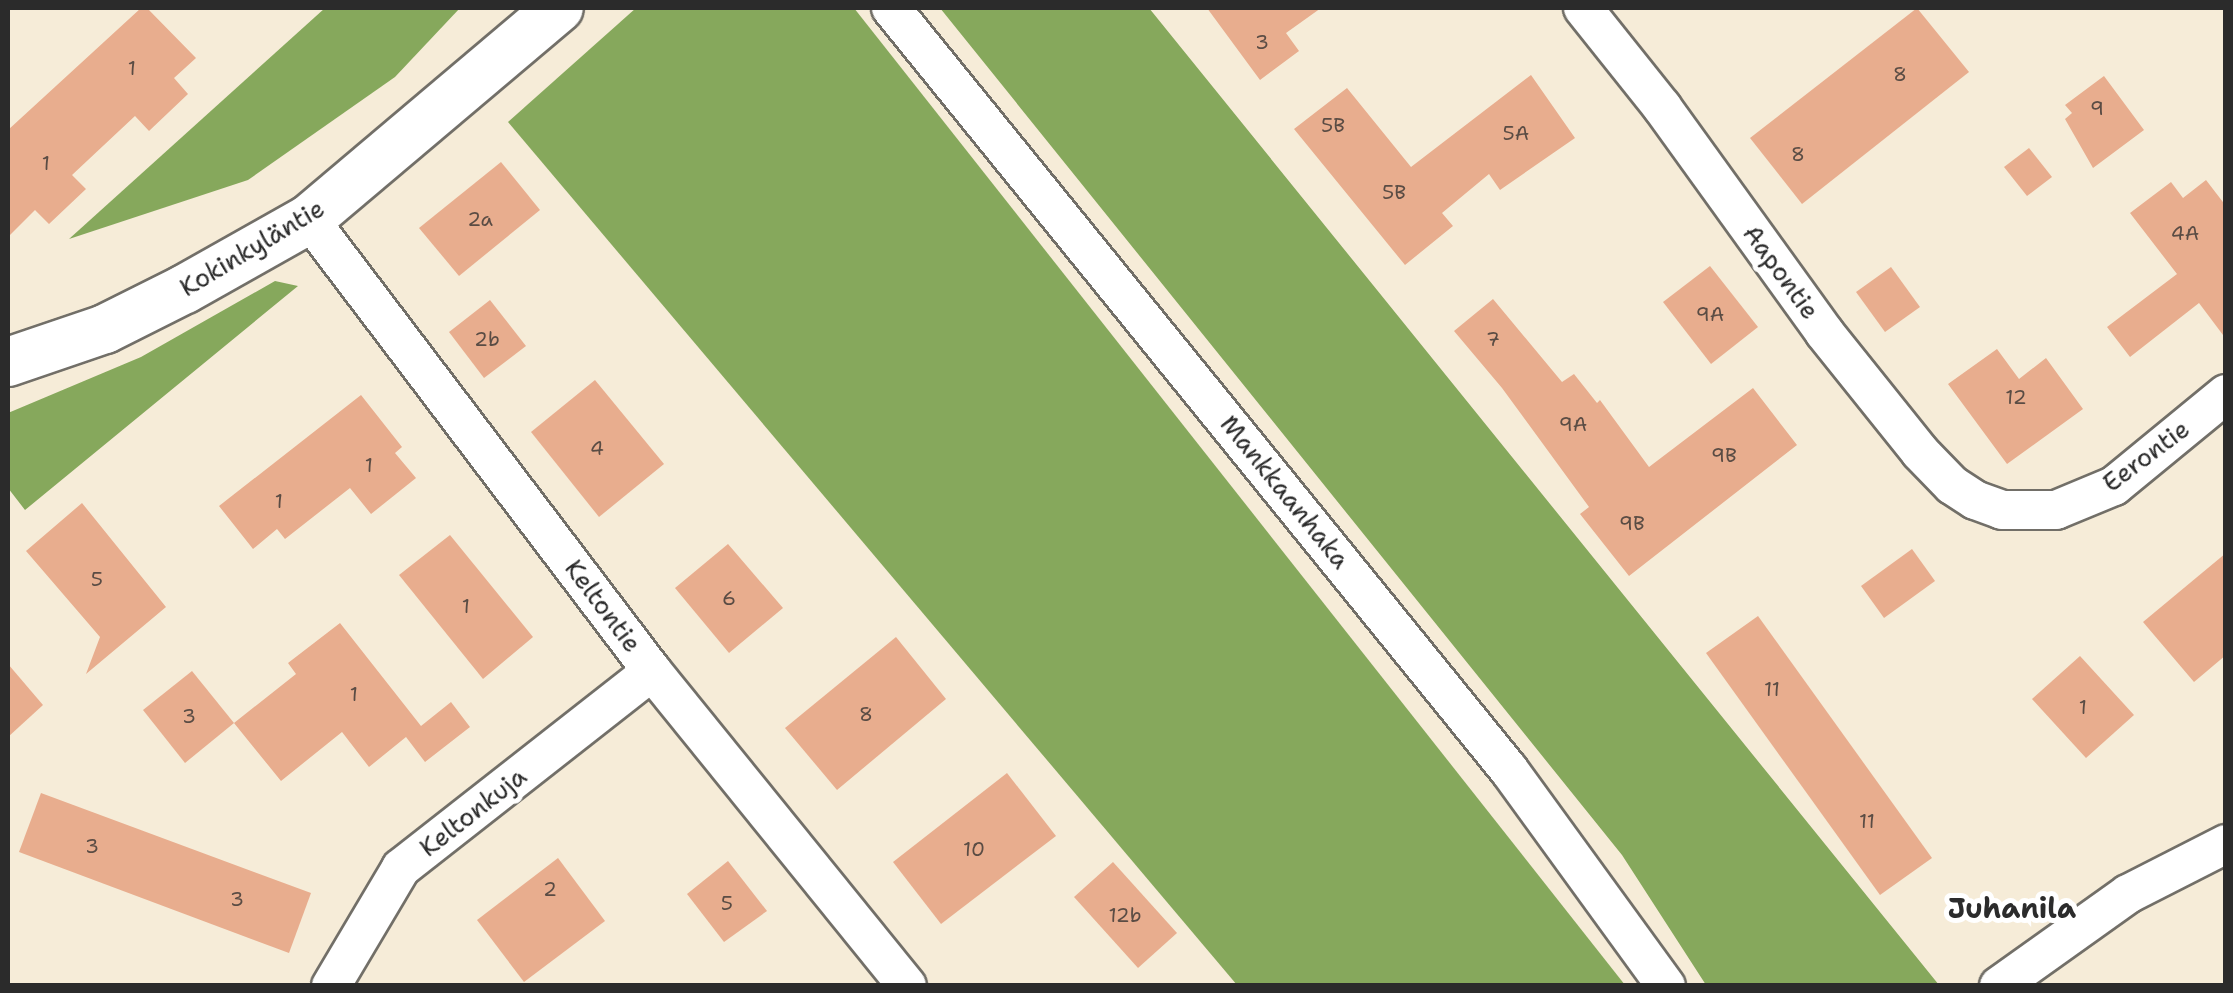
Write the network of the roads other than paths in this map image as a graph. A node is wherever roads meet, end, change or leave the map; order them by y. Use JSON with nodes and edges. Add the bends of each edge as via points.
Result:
{"nodes":[{"id":1,"x":559,"y":8,"type":"edge"},
{"id":2,"x":892,"y":8,"type":"edge"},
{"id":3,"x":1583,"y":8,"type":"edge"},
{"id":4,"x":309,"y":219,"type":"junction"},
{"id":5,"x":8,"y":362,"type":"edge"},
{"id":6,"x":2226,"y":394,"type":"edge"},
{"id":7,"x":2002,"y":510,"type":"joint"},
{"id":8,"x":652,"y":671,"type":"junction"},
{"id":9,"x":2226,"y":844,"type":"edge"},
{"id":10,"x":331,"y":986,"type":"edge"},
{"id":11,"x":907,"y":986,"type":"edge"},
{"id":12,"x":1666,"y":986,"type":"edge"},
{"id":13,"x":1999,"y":986,"type":"edge"}],
"edges":[{"from":1,"to":4,"type":"main road","name":"Kokinkyläntie"},
{"from":2,"to":12,"type":"street","name":"Mankkaanhaka","via":[[1509,770]]},
{"from":3,"to":7,"type":"street","name":"Aapontie","via":[[1920,452],[1952,485]]},
{"from":4,"to":5,"type":"main road","name":"Kokinkyläntie","via":[[105,329]]},
{"from":4,"to":8,"type":"street","name":"Keltontie"},
{"from":6,"to":7,"type":"street","name":"Eerontie","via":[[2114,486],[2056,510]]},
{"from":8,"to":10,"type":"street","name":"Keltonkuja","via":[[401,868]]},
{"from":8,"to":11,"type":"street","name":"Keltontie"},
{"from":9,"to":13,"type":"street","via":[[2128,894]]}]}
